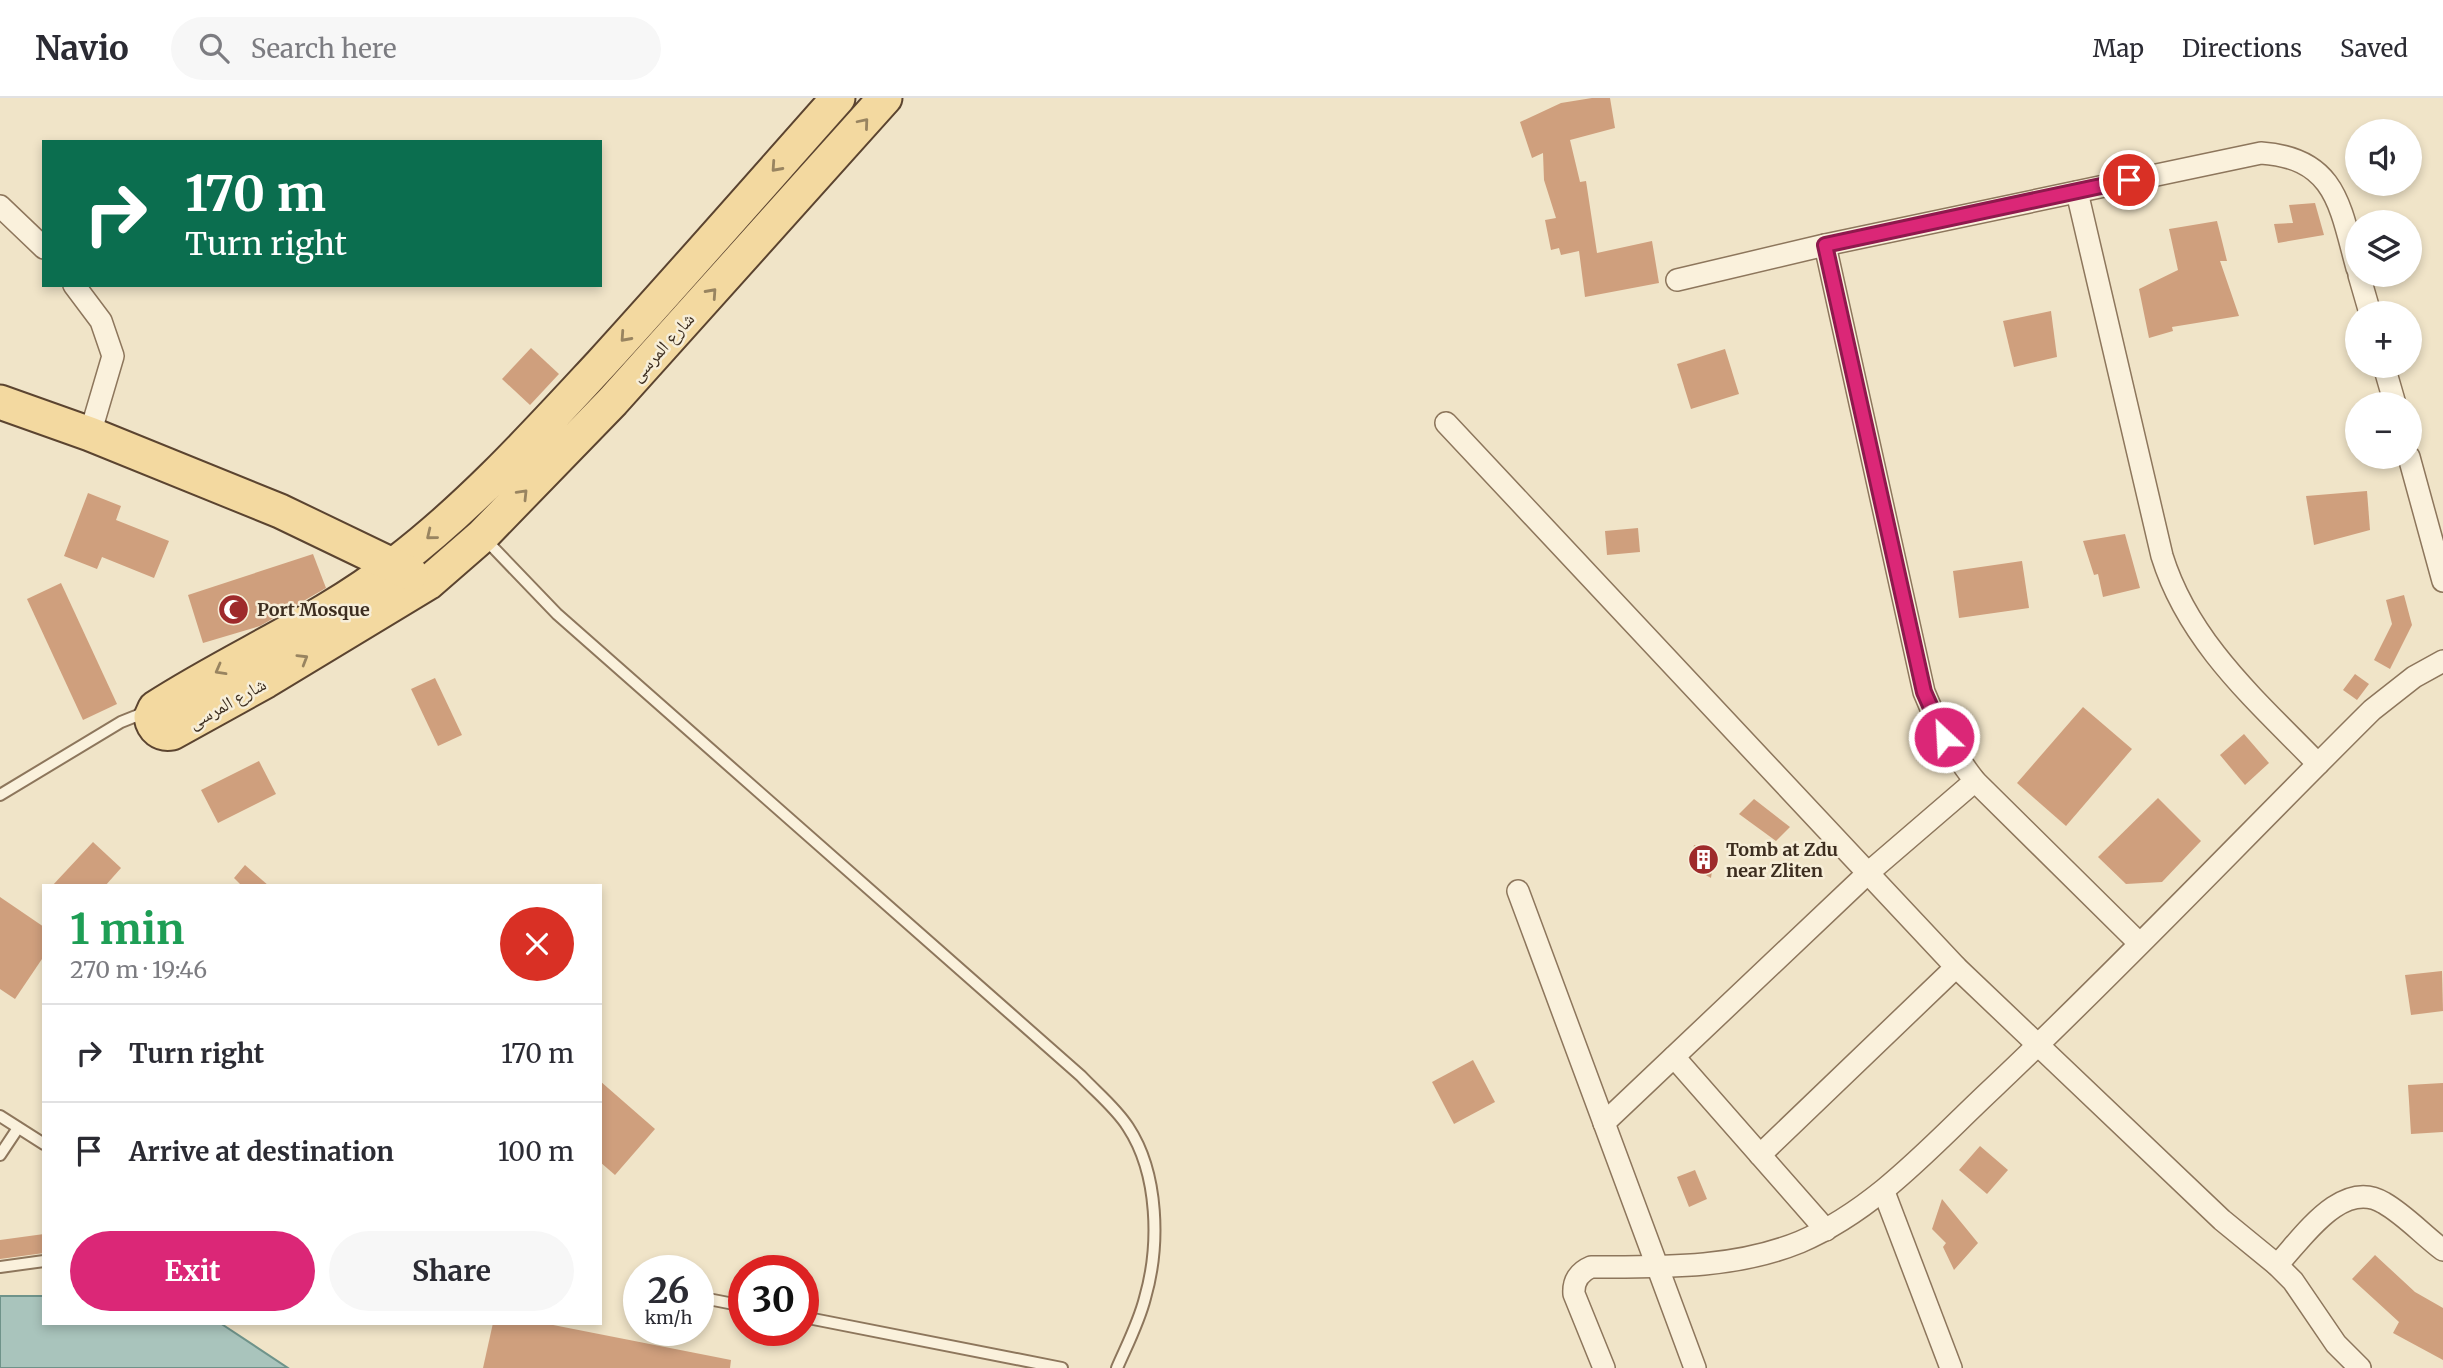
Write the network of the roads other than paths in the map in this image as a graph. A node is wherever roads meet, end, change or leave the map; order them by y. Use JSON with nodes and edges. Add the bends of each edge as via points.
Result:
{"nodes":[{"id":1,"x":838,"y":98,"type":"edge"},
{"id":2,"x":885,"y":98,"type":"edge"},
{"id":3,"x":2077,"y":192,"type":"junction"},
{"id":4,"x":0,"y":206,"type":"edge"},
{"id":5,"x":2345,"y":224,"type":"edge"},
{"id":6,"x":1825,"y":245,"type":"junction"},
{"id":7,"x":42,"y":246,"type":"edge"},
{"id":8,"x":1677,"y":280,"type":"dead end"},
{"id":9,"x":76,"y":287,"type":"edge"},
{"id":10,"x":0,"y":402,"type":"edge"},
{"id":11,"x":1446,"y":423,"type":"dead end"},
{"id":12,"x":90,"y":434,"type":"junction"},
{"id":13,"x":2412,"y":469,"type":"edge"},
{"id":14,"x":482,"y":536,"type":"junction"},
{"id":15,"x":395,"y":564,"type":"junction"},
{"id":16,"x":2443,"y":581,"type":"edge"},
{"id":17,"x":428,"y":583,"type":"junction"},
{"id":18,"x":2443,"y":661,"type":"edge"},
{"id":19,"x":155,"y":708,"type":"junction"},
{"id":20,"x":2318,"y":764,"type":"junction"},
{"id":21,"x":1975,"y":781,"type":"junction"},
{"id":22,"x":0,"y":795,"type":"edge"},
{"id":23,"x":1868,"y":873,"type":"junction"},
{"id":24,"x":1518,"y":891,"type":"dead end"},
{"id":25,"x":2139,"y":943,"type":"junction"},
{"id":26,"x":1956,"y":967,"type":"junction"},
{"id":27,"x":2040,"y":1044,"type":"junction"},
{"id":28,"x":1674,"y":1057,"type":"junction"},
{"id":29,"x":0,"y":1116,"type":"edge"},
{"id":30,"x":1604,"y":1123,"type":"junction"},
{"id":31,"x":18,"y":1128,"type":"junction"},
{"id":32,"x":42,"y":1143,"type":"edge"},
{"id":33,"x":0,"y":1155,"type":"edge"},
{"id":34,"x":1760,"y":1155,"type":"junction"},
{"id":35,"x":1884,"y":1192,"type":"junction"},
{"id":36,"x":1826,"y":1230,"type":"junction"},
{"id":37,"x":2443,"y":1250,"type":"edge"},
{"id":38,"x":42,"y":1261,"type":"edge"},
{"id":39,"x":2277,"y":1265,"type":"junction"},
{"id":40,"x":0,"y":1267,"type":"edge"},
{"id":41,"x":1658,"y":1267,"type":"junction"},
{"id":42,"x":819,"y":1320,"type":"edge"},
{"id":43,"x":1062,"y":1368,"type":"edge"},
{"id":44,"x":1117,"y":1368,"type":"edge"},
{"id":45,"x":1604,"y":1368,"type":"edge"},
{"id":46,"x":1695,"y":1368,"type":"edge"},
{"id":47,"x":1951,"y":1368,"type":"edge"},
{"id":48,"x":2360,"y":1368,"type":"edge"}],
"edges":[{"from":1,"to":15,"type":"main road","name":"شارع المرسى","one_way":true,"via":[[523,448],[449,520]]},
{"from":14,"to":2,"type":"main road","name":"شارع المرسى","one_way":true,"via":[[613,401]]},
{"from":3,"to":5,"type":"street","via":[[2261,153],[2285,154],[2326,178]]},
{"from":3,"to":6,"type":"street"},
{"from":3,"to":20,"type":"street","via":[[2162,556],[2177,597],[2217,660]]},
{"from":4,"to":7,"type":"street"},
{"from":6,"to":8,"type":"street"},
{"from":6,"to":21,"type":"street","via":[[1924,692],[1944,737]]},
{"from":9,"to":12,"type":"street","via":[[101,321],[113,356]]},
{"from":10,"to":12,"type":"main road"},
{"from":11,"to":23,"type":"street"},
{"from":12,"to":15,"type":"main road","via":[[280,511]]},
{"from":13,"to":16,"type":"street"},
{"from":14,"to":17,"type":"main road","name":"شارع المرسى"},
{"from":14,"to":44,"type":"lane","via":[[557,614],[1081,1076],[1128,1126],[1152,1195],[1154,1230],[1145,1301]]},
{"from":15,"to":17,"type":"main road"},
{"from":15,"to":19,"type":"main road","name":"شارع المرسى","one_way":true,"via":[[338,604]]},
{"from":19,"to":17,"type":"main road","name":"شارع المرسى","one_way":true,"via":[[152,724],[162,733],[172,733]]},
{"from":18,"to":20,"type":"street","via":[[2392,693]]},
{"from":19,"to":22,"type":"lane","via":[[121,722]]},
{"from":20,"to":25,"type":"street"},
{"from":21,"to":23,"type":"street"},
{"from":21,"to":25,"type":"street"},
{"from":23,"to":26,"type":"street"},
{"from":23,"to":28,"type":"street"},
{"from":24,"to":30,"type":"street"},
{"from":25,"to":27,"type":"street"},
{"from":26,"to":27,"type":"street"},
{"from":26,"to":34,"type":"street"},
{"from":27,"to":35,"type":"street"},
{"from":27,"to":39,"type":"street","via":[[2222,1220]]},
{"from":28,"to":30,"type":"street"},
{"from":28,"to":34,"type":"street"},
{"from":29,"to":31,"type":"lane"},
{"from":30,"to":41,"type":"street"},
{"from":31,"to":32,"type":"lane"},
{"from":31,"to":33,"type":"lane"},
{"from":34,"to":36,"type":"street"},
{"from":35,"to":36,"type":"street"},
{"from":35,"to":47,"type":"street"},
{"from":36,"to":41,"type":"street","via":[[1740,1260]]},
{"from":37,"to":39,"type":"street","via":[[2384,1203],[2355,1197],[2332,1209]]},
{"from":38,"to":40,"type":"lane"},
{"from":39,"to":48,"type":"street","via":[[2336,1345]]},
{"from":41,"to":45,"type":"street","via":[[1591,1268],[1578,1276],[1574,1294]]},
{"from":41,"to":46,"type":"street"},
{"from":42,"to":43,"type":"lane"}]}
